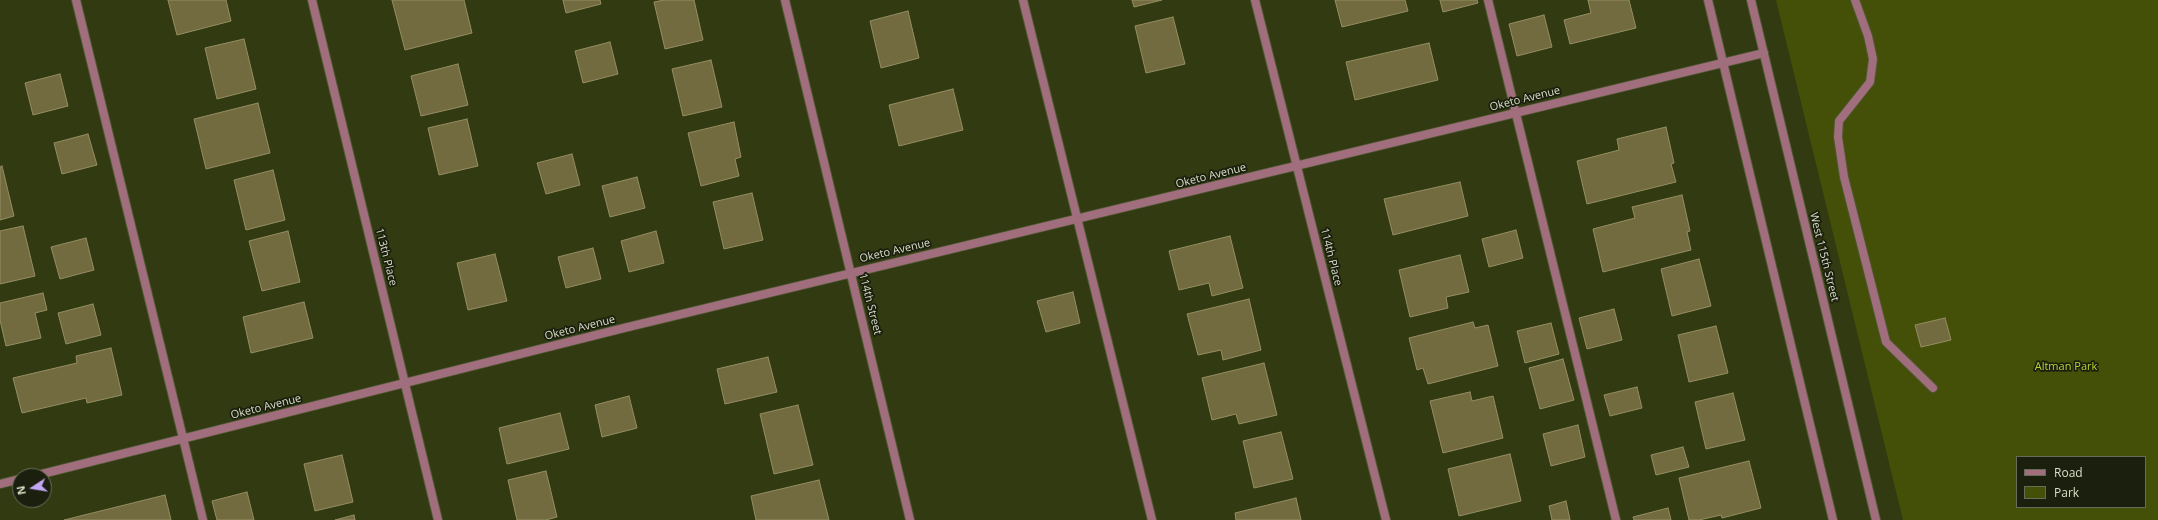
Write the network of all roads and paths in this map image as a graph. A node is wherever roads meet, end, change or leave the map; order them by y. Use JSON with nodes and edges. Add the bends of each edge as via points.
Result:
{"nodes":[{"id":1,"x":76,"y":0,"type":"edge"},
{"id":2,"x":312,"y":0,"type":"edge"},
{"id":3,"x":785,"y":0,"type":"edge"},
{"id":4,"x":1023,"y":0,"type":"edge"},
{"id":5,"x":1255,"y":0,"type":"edge"},
{"id":6,"x":1488,"y":0,"type":"edge"},
{"id":7,"x":1708,"y":0,"type":"edge"},
{"id":8,"x":1751,"y":0,"type":"edge"},
{"id":9,"x":1855,"y":0,"type":"edge"},
{"id":10,"x":1764,"y":53,"type":"junction"},
{"id":11,"x":1723,"y":63,"type":"junction"},
{"id":12,"x":1516,"y":113,"type":"junction"},
{"id":13,"x":1297,"y":166,"type":"junction"},
{"id":14,"x":1077,"y":219,"type":"junction"},
{"id":15,"x":851,"y":273,"type":"junction"},
{"id":16,"x":405,"y":384,"type":"junction"},
{"id":17,"x":1933,"y":388,"type":"dead end"},
{"id":18,"x":183,"y":439,"type":"junction"},
{"id":19,"x":52,"y":472,"type":"edge"},
{"id":20,"x":12,"y":481,"type":"edge"},
{"id":21,"x":0,"y":484,"type":"edge"},
{"id":22,"x":203,"y":520,"type":"edge"},
{"id":23,"x":438,"y":520,"type":"edge"},
{"id":24,"x":910,"y":520,"type":"edge"},
{"id":25,"x":1152,"y":520,"type":"edge"},
{"id":26,"x":1386,"y":520,"type":"edge"},
{"id":27,"x":1616,"y":520,"type":"edge"},
{"id":28,"x":1833,"y":520,"type":"edge"},
{"id":29,"x":1876,"y":520,"type":"edge"}],
"edges":[{"from":1,"to":18,"type":"street"},
{"from":2,"to":16,"type":"street","name":"113th Place"},
{"from":3,"to":15,"type":"street","name":"114th Street"},
{"from":4,"to":14,"type":"street"},
{"from":5,"to":13,"type":"street","name":"114th Place"},
{"from":6,"to":12,"type":"street"},
{"from":7,"to":11,"type":"street"},
{"from":8,"to":10,"type":"street","name":"West 115th Street"},
{"from":9,"to":17,"type":"street","via":[[1873,59],[1870,82],[1839,121],[1838,137],[1844,177],[1886,342]]},
{"from":10,"to":11,"type":"street","name":"Oketo Avenue"},
{"from":10,"to":29,"type":"street","name":"West 115th Street"},
{"from":11,"to":12,"type":"street","name":"Oketo Avenue"},
{"from":11,"to":28,"type":"street"},
{"from":12,"to":13,"type":"street","name":"Oketo Avenue"},
{"from":12,"to":27,"type":"street"},
{"from":13,"to":14,"type":"street","name":"Oketo Avenue"},
{"from":13,"to":26,"type":"street","name":"114th Place"},
{"from":14,"to":15,"type":"street","name":"Oketo Avenue"},
{"from":14,"to":25,"type":"street"},
{"from":15,"to":16,"type":"street","name":"Oketo Avenue"},
{"from":15,"to":24,"type":"street","name":"114th Street"},
{"from":16,"to":18,"type":"street","name":"Oketo Avenue"},
{"from":16,"to":23,"type":"street","name":"113th Place"},
{"from":18,"to":19,"type":"street","name":"Oketo Avenue"},
{"from":18,"to":22,"type":"street"},
{"from":20,"to":21,"type":"street"}]}
